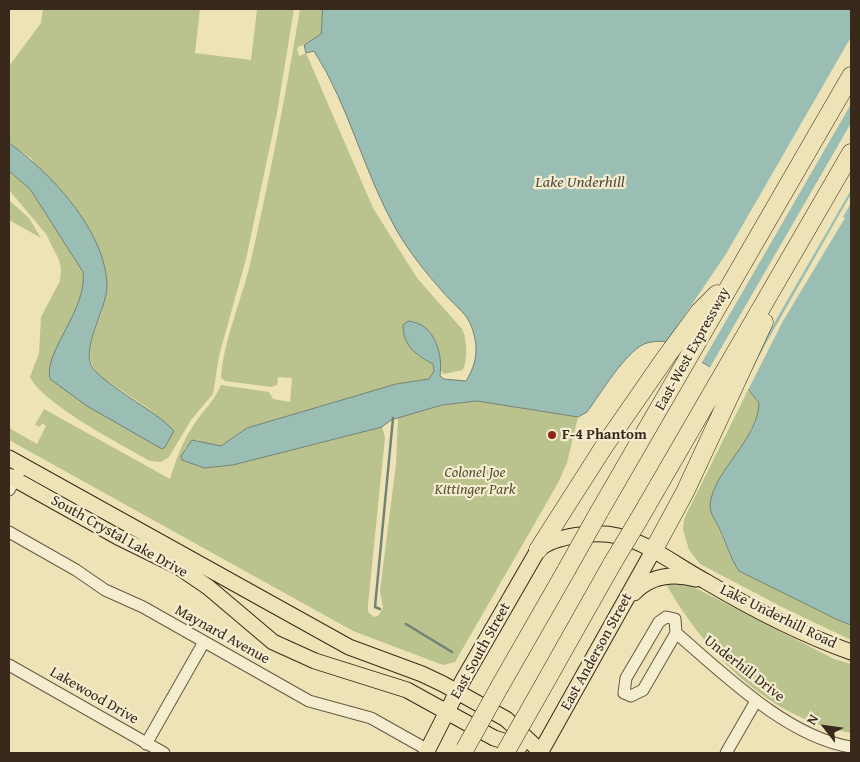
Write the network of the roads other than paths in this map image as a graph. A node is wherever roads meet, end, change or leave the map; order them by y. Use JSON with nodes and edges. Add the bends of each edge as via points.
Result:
{"nodes":[{"id":1,"x":851,"y":76,"type":"edge"},
{"id":2,"x":851,"y":152,"type":"edge"},
{"id":3,"x":807,"y":229,"type":"junction"},
{"id":4,"x":734,"y":276,"type":"junction"},
{"id":5,"x":9,"y":458,"type":"edge"},
{"id":6,"x":22,"y":466,"type":"junction"},
{"id":7,"x":11,"y":482,"type":"edge"},
{"id":8,"x":9,"y":532,"type":"edge"},
{"id":9,"x":538,"y":550,"type":"junction"},
{"id":10,"x":653,"y":551,"type":"junction"},
{"id":11,"x":704,"y":581,"type":"junction"},
{"id":12,"x":627,"y":601,"type":"junction"},
{"id":13,"x":676,"y":633,"type":"junction"},
{"id":14,"x":204,"y":642,"type":"junction"},
{"id":15,"x":851,"y":652,"type":"edge"},
{"id":16,"x":9,"y":665,"type":"edge"},
{"id":17,"x":457,"y":692,"type":"junction"},
{"id":18,"x":756,"y":701,"type":"junction"},
{"id":19,"x":448,"y":712,"type":"junction"},
{"id":20,"x":146,"y":744,"type":"junction"},
{"id":21,"x":851,"y":747,"type":"edge"},
{"id":22,"x":838,"y":749,"type":"edge"},
{"id":23,"x":463,"y":751,"type":"edge"},
{"id":24,"x":427,"y":752,"type":"edge"},
{"id":25,"x":164,"y":753,"type":"edge"},
{"id":26,"x":505,"y":753,"type":"edge"},
{"id":27,"x":541,"y":753,"type":"edge"},
{"id":28,"x":726,"y":753,"type":"edge"}],
"edges":[{"from":1,"to":4,"type":"highway","name":"East-West Expressway"},
{"from":2,"to":3,"type":"highway"},
{"from":3,"to":10,"type":"highway","via":[[685,492]]},
{"from":3,"to":26,"type":"highway","bridge":true},
{"from":4,"to":9,"type":"highway","via":[[699,312],[666,357]]},
{"from":4,"to":23,"type":"highway","name":"East-West Expressway","bridge":true},
{"from":5,"to":6,"type":"main road","name":"South Crystal Lake Drive"},
{"from":6,"to":7,"type":"street"},
{"from":6,"to":17,"type":"main road","name":"South Crystal Lake Drive","via":[[349,647],[422,674]]},
{"from":7,"to":19,"type":"main road","name":"South Crystal Lake Drive","via":[[177,566],[208,587],[273,642],[315,661],[406,690]]},
{"from":8,"to":14,"type":"street","name":"Maynard Avenue","via":[[106,590]]},
{"from":9,"to":10,"type":"main road","name":"Lake Underhill Road","via":[[551,541],[606,534],[630,540]]},
{"from":9,"to":17,"type":"main road","name":"East South Street"},
{"from":10,"to":11,"type":"main road","name":"Lake Underhill Road"},
{"from":10,"to":12,"type":"main road","name":"East Anderson Street"},
{"from":11,"to":12,"type":"main road","name":"Lake Underhill Road","via":[[684,576],[652,579],[640,586]]},
{"from":11,"to":15,"type":"main road","name":"Lake Underhill Road","via":[[818,639]]},
{"from":12,"to":27,"type":"main road","name":"East Anderson Street"},
{"from":13,"to":13,"type":"street","name":"Underhill Drive","via":[[675,619],[666,617],[659,622],[626,678],[624,693],[632,696],[643,690]]},
{"from":13,"to":18,"type":"street","name":"Underhill Drive"},
{"from":14,"to":20,"type":"street"},
{"from":14,"to":24,"type":"street","name":"Maynard Avenue","via":[[309,701],[371,718]]},
{"from":16,"to":20,"type":"street","name":"Lakewood Drive"},
{"from":17,"to":19,"type":"main road","name":"East South Street"},
{"from":17,"to":27,"type":"main road","name":"South Crystal Lake Drive","via":[[506,719]]},
{"from":18,"to":22,"type":"street","name":"Underhill Drive"},
{"from":18,"to":28,"type":"street"},
{"from":19,"to":24,"type":"main road","name":"East South Street"},
{"from":19,"to":27,"type":"main road","name":"South Crystal Lake Drive","via":[[494,738]]},
{"from":20,"to":25,"type":"street","name":"Lakewood Drive"},
{"from":21,"to":22,"type":"street","name":"Underhill Drive"}]}
